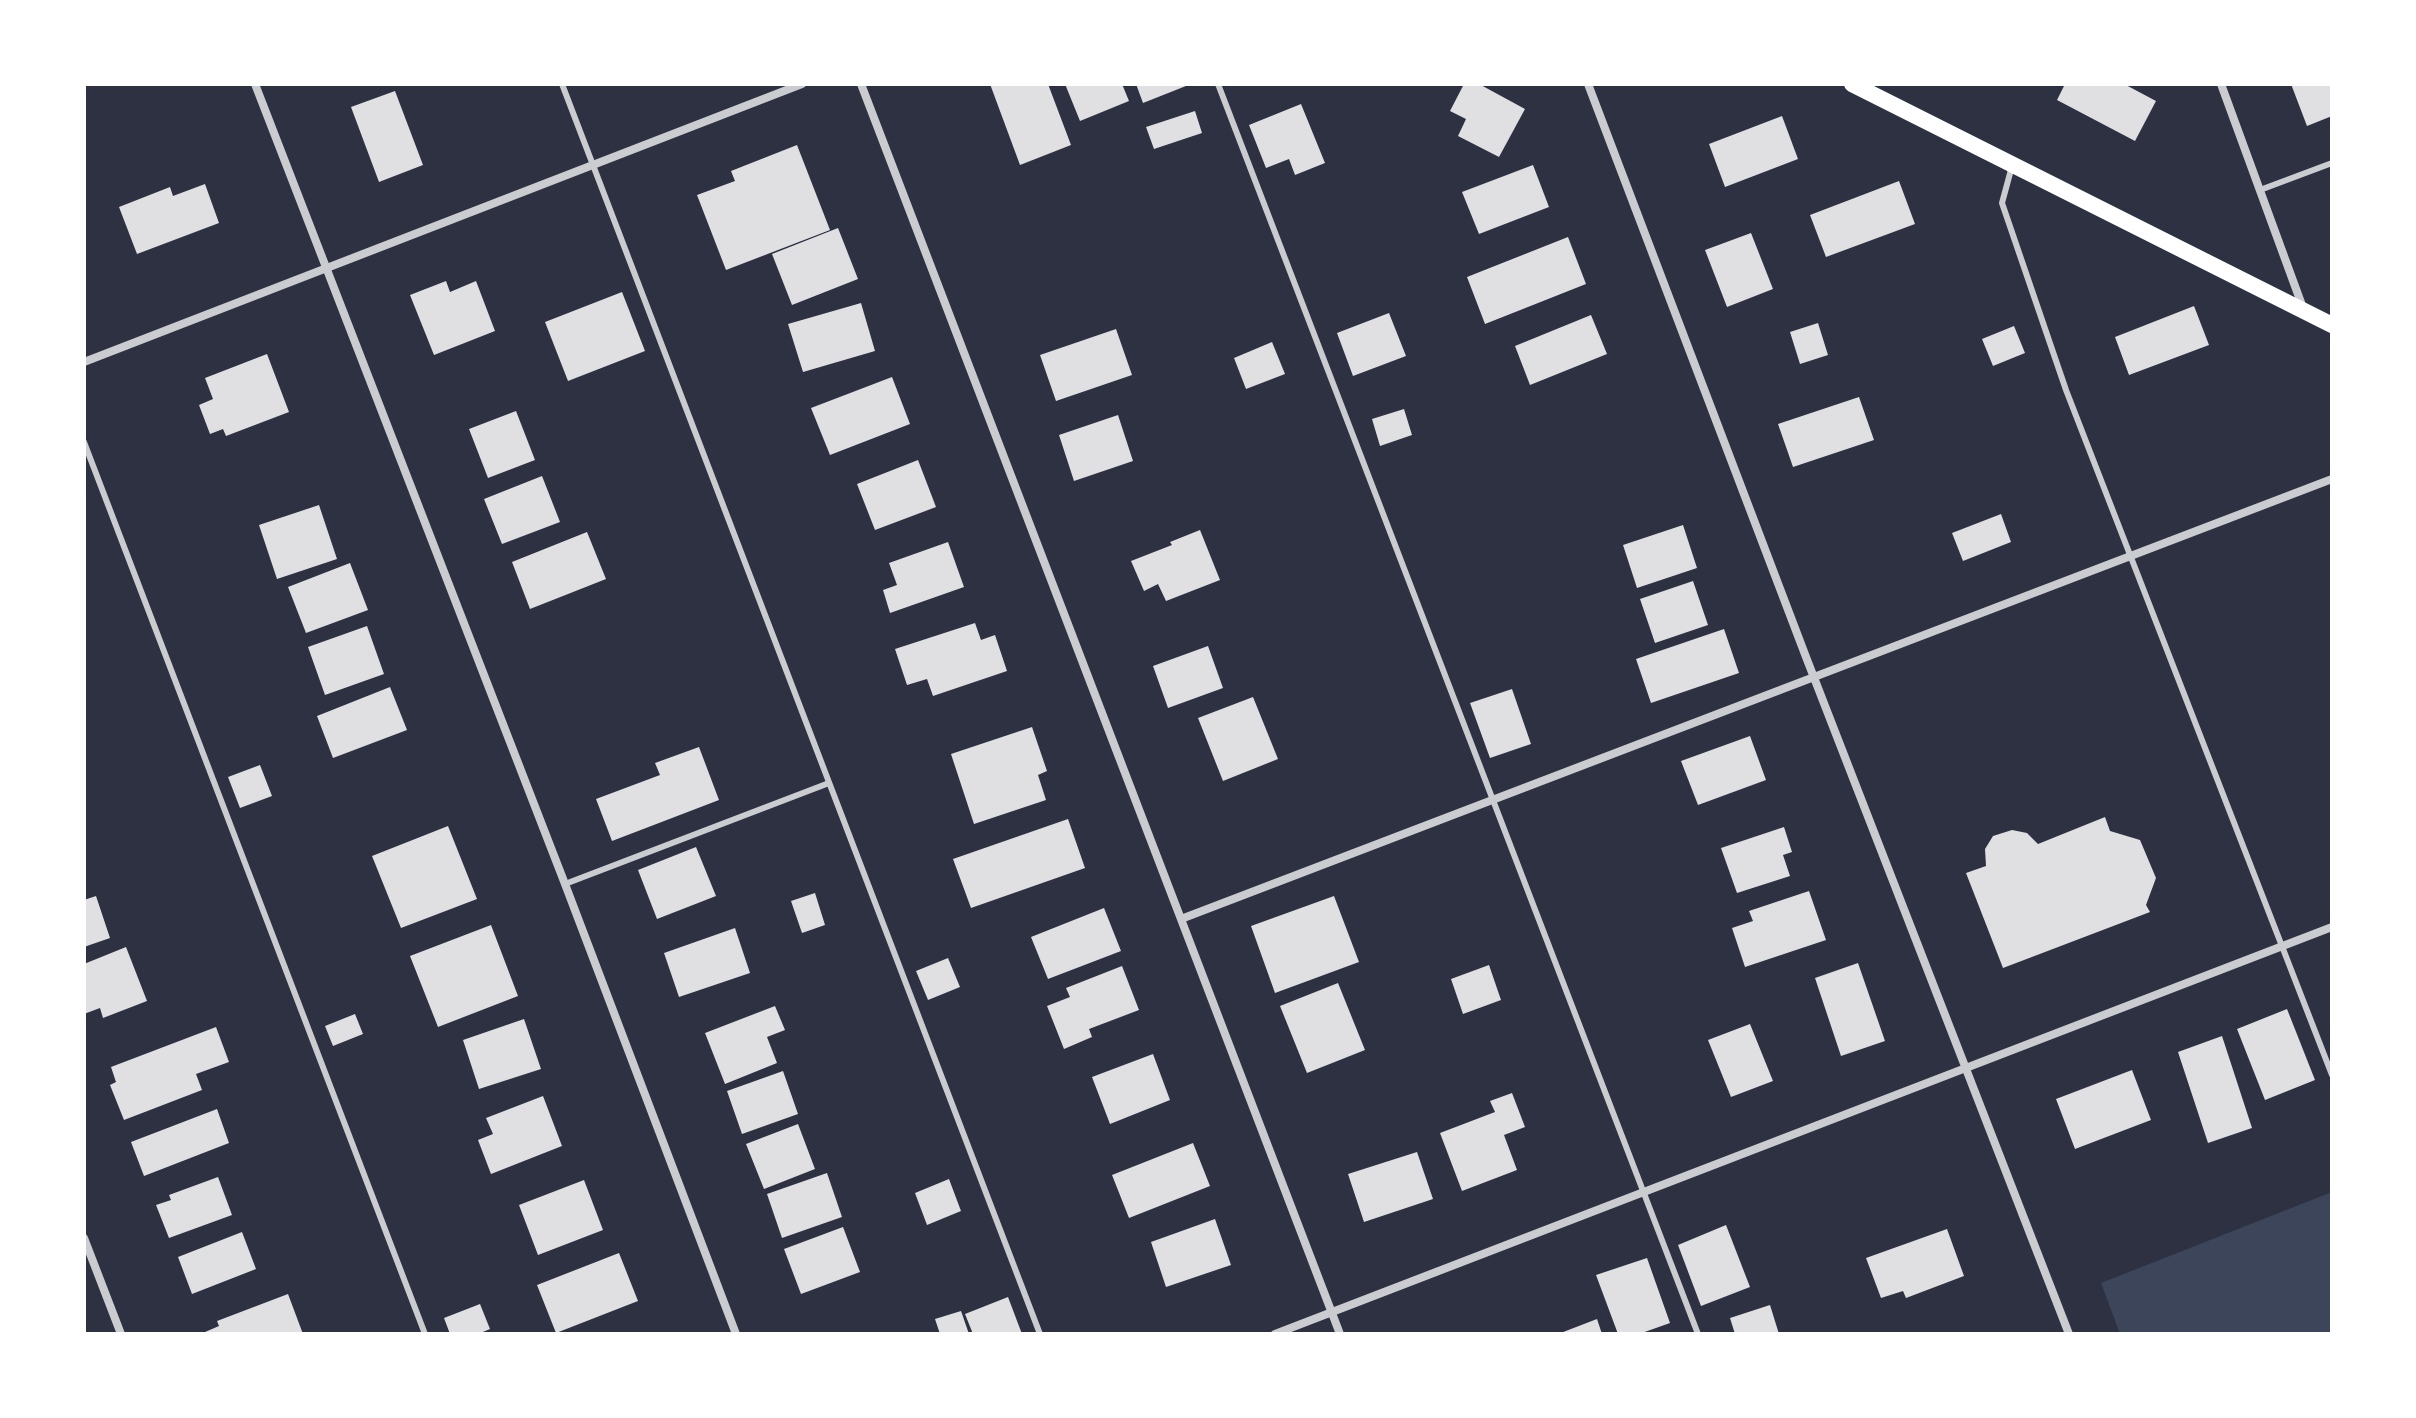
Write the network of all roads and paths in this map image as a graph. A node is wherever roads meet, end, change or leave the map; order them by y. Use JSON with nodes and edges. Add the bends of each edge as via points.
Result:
{"nodes":[{"id":1,"x":255,"y":84,"type":"edge"},
{"id":2,"x":562,"y":84,"type":"edge"},
{"id":3,"x":802,"y":84,"type":"edge"},
{"id":4,"x":861,"y":84,"type":"edge"},
{"id":5,"x":1218,"y":84,"type":"edge"},
{"id":6,"x":1588,"y":84,"type":"edge"},
{"id":7,"x":1852,"y":84,"type":"edge"},
{"id":8,"x":2221,"y":84,"type":"edge"},
{"id":9,"x":2332,"y":163,"type":"edge"},
{"id":10,"x":593,"y":165,"type":"junction"},
{"id":11,"x":2012,"y":166,"type":"junction"},
{"id":12,"x":2260,"y":190,"type":"junction"},
{"id":13,"x":325,"y":267,"type":"junction"},
{"id":14,"x":2305,"y":312,"type":"junction"},
{"id":15,"x":2332,"y":325,"type":"edge"},
{"id":16,"x":84,"y":362,"type":"edge"},
{"id":17,"x":84,"y":442,"type":"edge"},
{"id":18,"x":2332,"y":479,"type":"edge"},
{"id":19,"x":2132,"y":555,"type":"junction"},
{"id":20,"x":1813,"y":677,"type":"junction"},
{"id":21,"x":829,"y":783,"type":"junction"},
{"id":22,"x":1492,"y":799,"type":"junction"},
{"id":23,"x":565,"y":884,"type":"junction"},
{"id":24,"x":1181,"y":919,"type":"junction"},
{"id":25,"x":2332,"y":927,"type":"edge"},
{"id":26,"x":2282,"y":946,"type":"junction"},
{"id":27,"x":1967,"y":1068,"type":"junction"},
{"id":28,"x":2332,"y":1075,"type":"edge"},
{"id":29,"x":1642,"y":1193,"type":"junction"},
{"id":30,"x":84,"y":1238,"type":"edge"},
{"id":31,"x":1332,"y":1313,"type":"junction"},
{"id":32,"x":121,"y":1334,"type":"edge"},
{"id":33,"x":425,"y":1334,"type":"edge"},
{"id":34,"x":736,"y":1334,"type":"edge"},
{"id":35,"x":1040,"y":1334,"type":"edge"},
{"id":36,"x":1275,"y":1334,"type":"edge"},
{"id":37,"x":1340,"y":1334,"type":"edge"},
{"id":38,"x":1698,"y":1334,"type":"edge"},
{"id":39,"x":2069,"y":1334,"type":"edge"}],
"edges":[{"from":1,"to":13,"type":"street"},
{"from":2,"to":10,"type":"lane"},
{"from":3,"to":10,"type":"street"},
{"from":4,"to":24,"type":"street"},
{"from":5,"to":22,"type":"lane"},
{"from":6,"to":20,"type":"street"},
{"from":7,"to":11,"type":"main road"},
{"from":8,"to":12,"type":"street"},
{"from":9,"to":12,"type":"lane"},
{"from":10,"to":13,"type":"street"},
{"from":10,"to":21,"type":"lane"},
{"from":11,"to":14,"type":"main road"},
{"from":11,"to":19,"type":"lane","via":[[2002,203],[2066,390]]},
{"from":12,"to":14,"type":"street"},
{"from":13,"to":16,"type":"street"},
{"from":13,"to":23,"type":"street"},
{"from":14,"to":15,"type":"main road"},
{"from":17,"to":33,"type":"lane"},
{"from":18,"to":19,"type":"street"},
{"from":19,"to":20,"type":"street"},
{"from":19,"to":26,"type":"lane"},
{"from":20,"to":22,"type":"street"},
{"from":20,"to":27,"type":"street"},
{"from":21,"to":23,"type":"lane"},
{"from":21,"to":35,"type":"lane"},
{"from":22,"to":24,"type":"street"},
{"from":22,"to":29,"type":"lane"},
{"from":23,"to":34,"type":"street"},
{"from":24,"to":31,"type":"street"},
{"from":25,"to":26,"type":"street"},
{"from":26,"to":27,"type":"street"},
{"from":26,"to":28,"type":"lane"},
{"from":27,"to":29,"type":"street"},
{"from":27,"to":39,"type":"street"},
{"from":29,"to":31,"type":"street"},
{"from":29,"to":38,"type":"lane"},
{"from":30,"to":32,"type":"street"},
{"from":31,"to":36,"type":"street"},
{"from":31,"to":37,"type":"street"}]}
